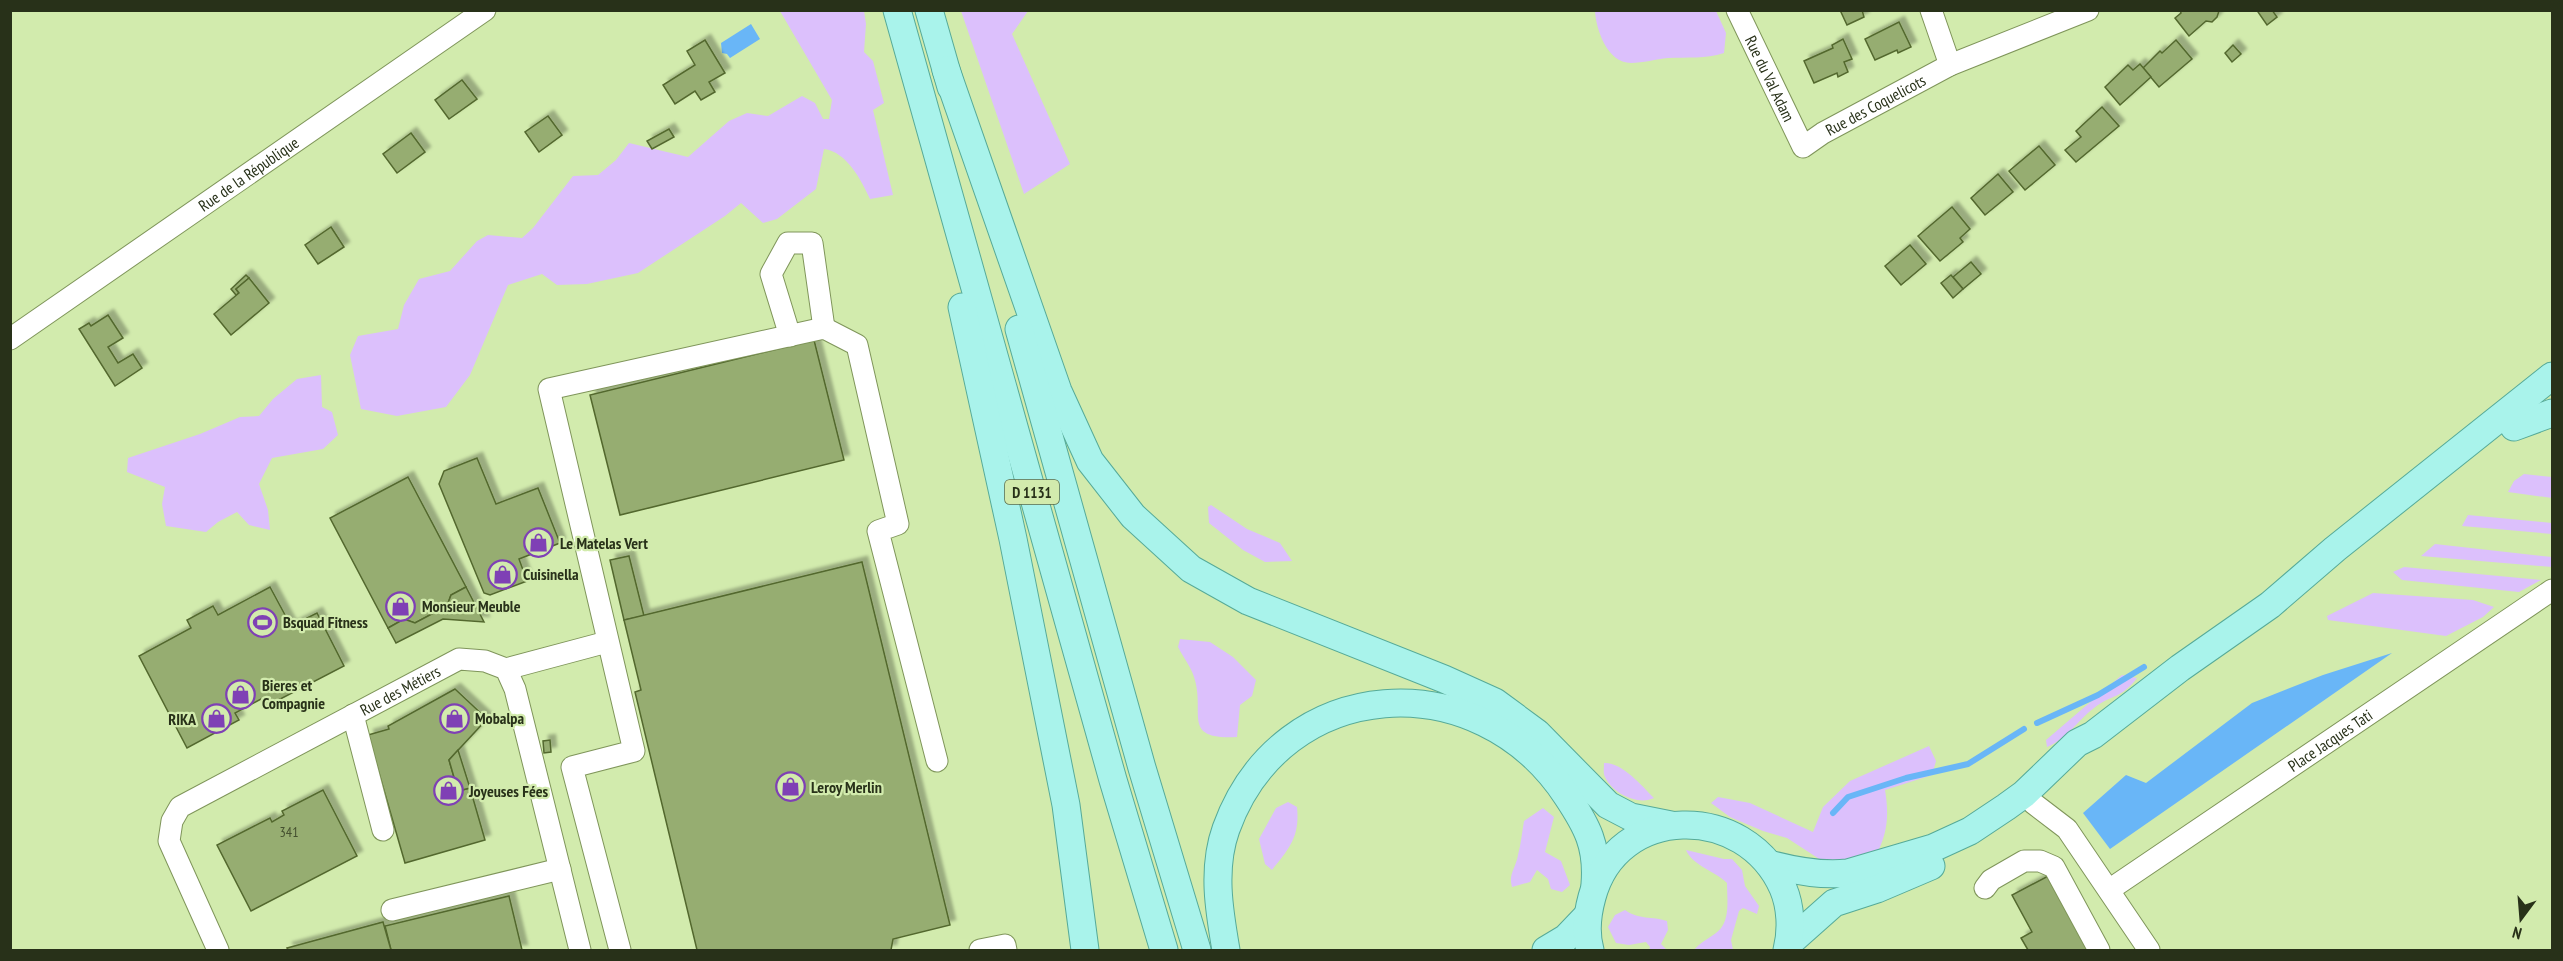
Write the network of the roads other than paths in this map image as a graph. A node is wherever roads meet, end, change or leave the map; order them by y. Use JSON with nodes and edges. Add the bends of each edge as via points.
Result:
{"nodes":[{"id":1,"x":485,"y":10,"type":"edge"},
{"id":2,"x":929,"y":10,"type":"edge"},
{"id":3,"x":1737,"y":10,"type":"edge"},
{"id":4,"x":1931,"y":10,"type":"edge"},
{"id":5,"x":2088,"y":10,"type":"edge"},
{"id":6,"x":899,"y":22,"type":"edge"},
{"id":7,"x":1950,"y":65,"type":"junction"},
{"id":8,"x":946,"y":70,"type":"junction"},
{"id":9,"x":1803,"y":147,"type":"joint"},
{"id":10,"x":824,"y":328,"type":"junction"},
{"id":11,"x":790,"y":336,"type":"junction"},
{"id":12,"x":10,"y":339,"type":"edge"},
{"id":13,"x":2553,"y":356,"type":"edge"},
{"id":14,"x":2553,"y":376,"type":"edge"},
{"id":15,"x":2553,"y":389,"type":"edge"},
{"id":16,"x":2553,"y":413,"type":"edge"},
{"id":17,"x":2514,"y":427,"type":"junction"},
{"id":18,"x":2383,"y":512,"type":"junction"},
{"id":19,"x":2296,"y":584,"type":"junction"},
{"id":20,"x":2553,"y":590,"type":"edge"},
{"id":21,"x":607,"y":642,"type":"junction"},
{"id":22,"x":506,"y":669,"type":"junction"},
{"id":23,"x":353,"y":715,"type":"junction"},
{"id":24,"x":2093,"y":735,"type":"junction"},
{"id":25,"x":937,"y":761,"type":"dead end"},
{"id":26,"x":2033,"y":802,"type":"junction"},
{"id":27,"x":1671,"y":825,"type":"junction"},
{"id":28,"x":383,"y":830,"type":"dead end"},
{"id":29,"x":1769,"y":864,"type":"junction"},
{"id":30,"x":560,"y":869,"type":"junction"},
{"id":31,"x":1595,"y":884,"type":"junction"},
{"id":32,"x":1985,"y":888,"type":"dead end"},
{"id":33,"x":2109,"y":890,"type":"junction"},
{"id":34,"x":392,"y":910,"type":"dead end"},
{"id":35,"x":1587,"y":916,"type":"junction"},
{"id":36,"x":1788,"y":947,"type":"edge"},
{"id":37,"x":218,"y":951,"type":"edge"},
{"id":38,"x":580,"y":951,"type":"edge"},
{"id":39,"x":620,"y":951,"type":"edge"},
{"id":40,"x":980,"y":951,"type":"edge"},
{"id":41,"x":1006,"y":951,"type":"edge"},
{"id":42,"x":1085,"y":951,"type":"edge"},
{"id":43,"x":1164,"y":951,"type":"edge"},
{"id":44,"x":1197,"y":951,"type":"edge"},
{"id":45,"x":1226,"y":951,"type":"edge"},
{"id":46,"x":1546,"y":951,"type":"edge"},
{"id":47,"x":1590,"y":951,"type":"edge"},
{"id":48,"x":2099,"y":951,"type":"edge"},
{"id":49,"x":2149,"y":951,"type":"edge"}],
"edges":[{"from":1,"to":12,"type":"street","name":"Rue de la République"},
{"from":2,"to":8,"type":"main road","number":"D 1131"},
{"from":3,"to":9,"type":"street","name":"Rue du Val Adam"},
{"from":4,"to":7,"type":"street"},
{"from":5,"to":7,"type":"street","name":"Rue des Coquelicots"},
{"from":6,"to":42,"type":"main road","via":[[1066,805]]},
{"from":6,"to":43,"type":"main road","number":"D 1131"},
{"from":7,"to":9,"type":"street","name":"Rue des Coquelicots"},
{"from":8,"to":27,"type":"main road","via":[[1058,391],[1090,461],[1133,516],[1191,569],[1248,601],[1495,702],[1537,733],[1608,805],[1631,817]]},
{"from":8,"to":44,"type":"main road","number":"D 1131"},
{"from":10,"to":11,"type":"street"},
{"from":10,"to":11,"type":"street","via":[[812,243],[788,243],[771,274]]},
{"from":10,"to":25,"type":"street","via":[[857,345],[898,524],[878,531]]},
{"from":11,"to":21,"type":"street","via":[[549,389]]},
{"from":13,"to":18,"type":"main road","via":[[2494,404]]},
{"from":14,"to":18,"type":"main road"},
{"from":15,"to":17,"type":"main road"},
{"from":16,"to":17,"type":"main road"},
{"from":17,"to":19,"type":"main road","via":[[2345,559]]},
{"from":18,"to":19,"type":"main road"},
{"from":19,"to":24,"type":"main road"},
{"from":20,"to":33,"type":"street","name":"Place Jacques Tati"},
{"from":21,"to":22,"type":"street"},
{"from":21,"to":39,"type":"street","via":[[634,751],[572,767]]},
{"from":22,"to":23,"type":"street","name":"Rue des Métiers","via":[[485,661],[459,659]]},
{"from":22,"to":30,"type":"street","via":[[515,689]]},
{"from":23,"to":28,"type":"street"},
{"from":23,"to":37,"type":"street","name":"Rue des Métiers","via":[[180,807],[172,821],[169,841]]},
{"from":24,"to":26,"type":"main road","via":[[2081,754]]},
{"from":24,"to":29,"type":"main road","via":[[2077,743],[2006,807],[1970,831],[1933,848],[1833,875]]},
{"from":26,"to":33,"type":"street","via":[[2067,829]]},
{"from":26,"to":36,"type":"main road","via":[[1940,862],[1834,903]]},
{"from":27,"to":29,"type":"main road","via":[[1698,824],[1725,831],[1750,845]]},
{"from":27,"to":31,"type":"main road","via":[[1644,834],[1620,850]]},
{"from":29,"to":36,"type":"main road","via":[[1787,902]]},
{"from":30,"to":34,"type":"street"},
{"from":30,"to":38,"type":"street"},
{"from":31,"to":35,"type":"main road"},
{"from":31,"to":45,"type":"main road","via":[[1597,862],[1585,824],[1533,754],[1499,729],[1464,714],[1427,704],[1357,706],[1326,718],[1280,749],[1257,773],[1239,801],[1226,830],[1218,871],[1218,903]]},
{"from":32,"to":48,"type":"street","via":[[1991,880],[2024,861],[2040,861],[2054,867]]},
{"from":33,"to":49,"type":"street"},
{"from":35,"to":46,"type":"main road","via":[[1566,938]]},
{"from":35,"to":47,"type":"main road"},
{"from":40,"to":41,"type":"street","via":[[1005,945]]}]}
